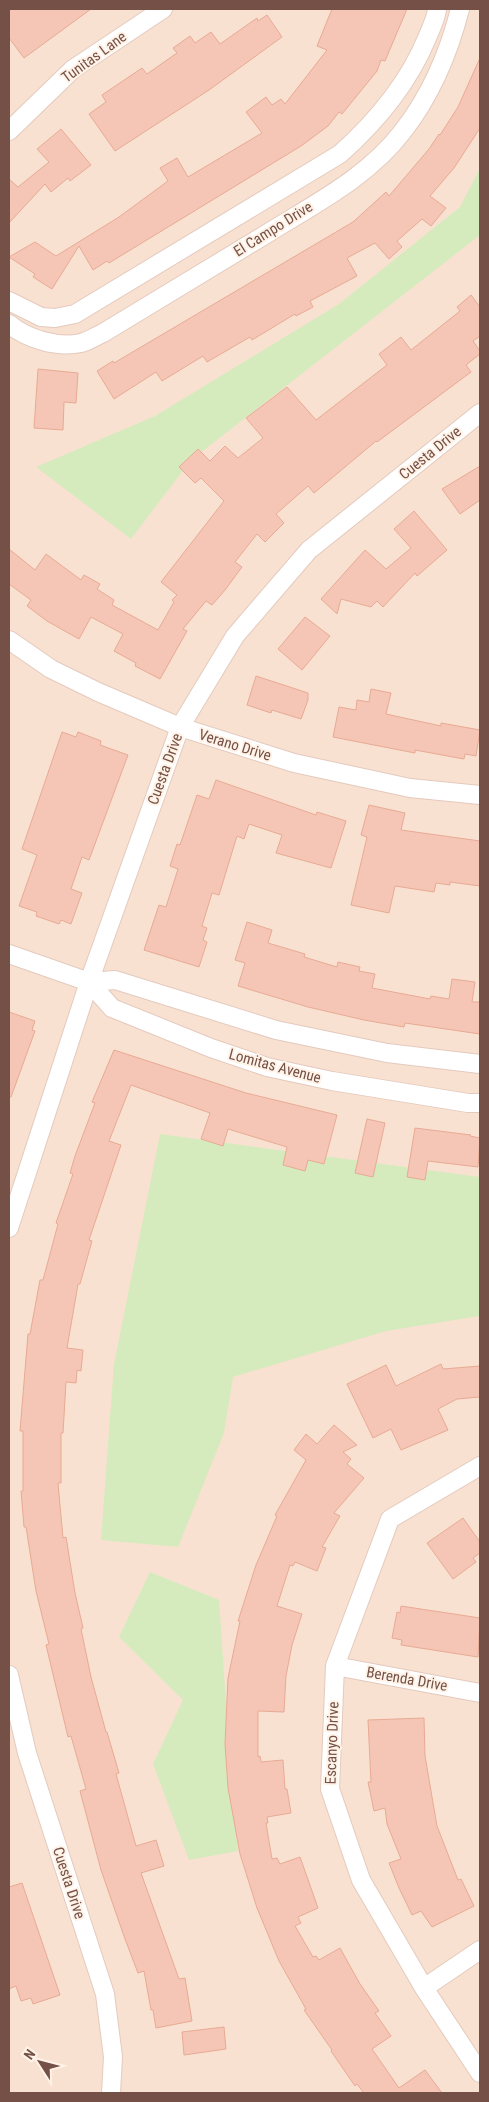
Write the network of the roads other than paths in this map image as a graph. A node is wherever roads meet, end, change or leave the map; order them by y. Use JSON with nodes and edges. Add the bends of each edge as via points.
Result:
{"nodes":[{"id":1,"x":163,"y":9,"type":"edge"},
{"id":2,"x":438,"y":9,"type":"edge"},
{"id":3,"x":460,"y":9,"type":"edge"},
{"id":4,"x":9,"y":131,"type":"edge"},
{"id":5,"x":9,"y":301,"type":"edge"},
{"id":6,"x":9,"y":324,"type":"edge"},
{"id":7,"x":480,"y":413,"type":"edge"},
{"id":8,"x":9,"y":640,"type":"edge"},
{"id":9,"x":180,"y":727,"type":"junction"},
{"id":10,"x":480,"y":795,"type":"edge"},
{"id":11,"x":9,"y":954,"type":"edge"},
{"id":12,"x":88,"y":982,"type":"junction"},
{"id":13,"x":480,"y":1064,"type":"edge"},
{"id":14,"x":480,"y":1103,"type":"edge"},
{"id":15,"x":9,"y":1228,"type":"edge"},
{"id":16,"x":480,"y":1466,"type":"edge"},
{"id":17,"x":334,"y":1666,"type":"junction"},
{"id":18,"x":9,"y":1675,"type":"edge"},
{"id":19,"x":480,"y":1693,"type":"edge"},
{"id":20,"x":480,"y":1950,"type":"edge"},
{"id":21,"x":424,"y":1988,"type":"junction"},
{"id":22,"x":480,"y":2073,"type":"edge"},
{"id":23,"x":112,"y":2093,"type":"edge"}],
"edges":[{"from":1,"to":4,"type":"street","name":"Tunitas Lane","via":[[73,69]]},
{"from":2,"to":5,"type":"street","name":"El Campo Drive","via":[[422,51],[404,84],[374,122],[340,154],[75,314],[41,317]]},
{"from":3,"to":6,"type":"street","name":"El Campo Drive","via":[[441,66],[424,99],[403,132],[354,180],[104,333],[82,342],[64,344],[30,336]]},
{"from":7,"to":9,"type":"street","name":"Cuesta Drive","via":[[309,550],[234,636]]},
{"from":8,"to":9,"type":"street","name":"Verano Drive","via":[[51,669]]},
{"from":9,"to":10,"type":"street","name":"Verano Drive","via":[[294,763],[410,788]]},
{"from":9,"to":12,"type":"street","name":"Cuesta Drive"},
{"from":11,"to":12,"type":"street","name":"Lomitas Avenue"},
{"from":12,"to":13,"type":"street","name":"Lomitas Avenue","via":[[115,980],[276,1030],[337,1044]]},
{"from":12,"to":14,"type":"street","name":"Lomitas Avenue","via":[[112,1008],[267,1067],[332,1081]]},
{"from":12,"to":15,"type":"street","name":"Cuesta Drive"},
{"from":16,"to":17,"type":"street","name":"Escanyo Drive","via":[[390,1519]]},
{"from":17,"to":19,"type":"street","name":"Berenda Drive"},
{"from":17,"to":21,"type":"street","name":"Escanyo Drive","via":[[330,1789],[361,1880]]},
{"from":18,"to":23,"type":"street","name":"Cuesta Drive","via":[[28,1753],[105,1994],[113,2057]]},
{"from":20,"to":21,"type":"street"},
{"from":21,"to":22,"type":"street","name":"Escanyo Drive"}]}
